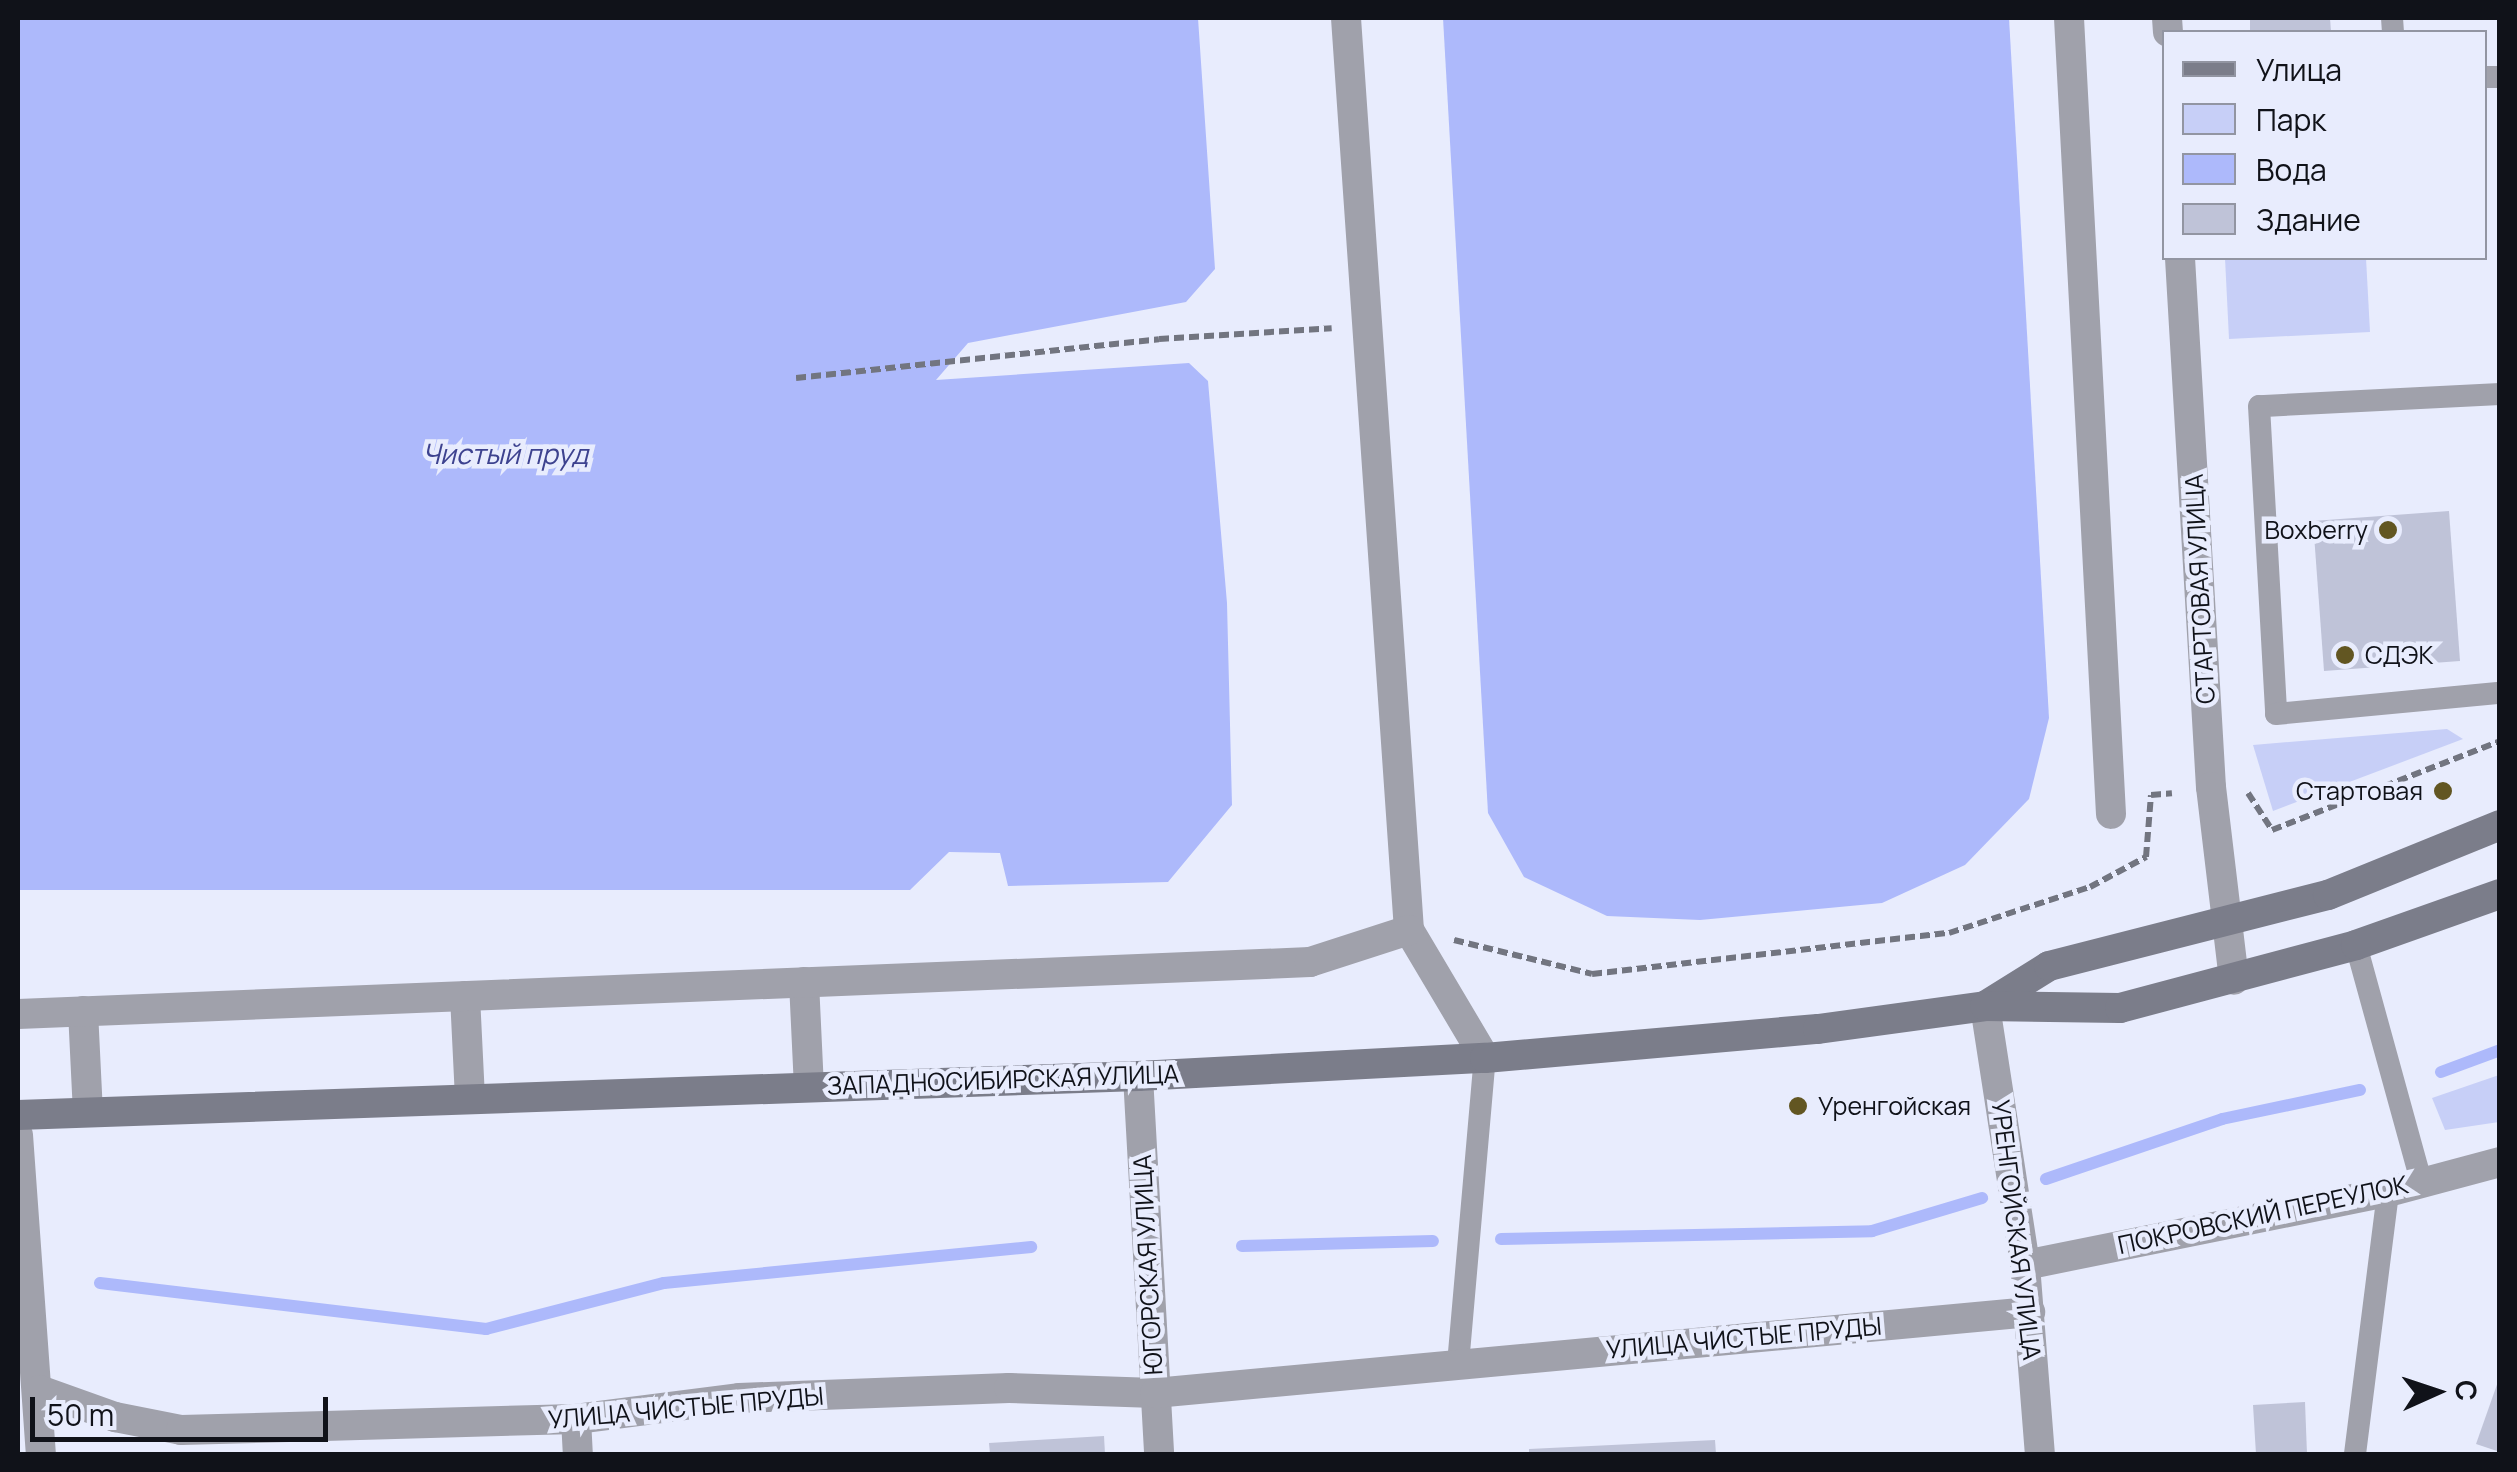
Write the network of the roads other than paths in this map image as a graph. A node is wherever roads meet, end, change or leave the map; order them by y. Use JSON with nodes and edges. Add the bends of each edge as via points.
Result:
{"nodes":[{"id":1,"x":1346,"y":18,"type":"edge"},
{"id":2,"x":2069,"y":18,"type":"edge"},
{"id":3,"x":2180,"y":260,"type":"edge"},
{"id":4,"x":2500,"y":394,"type":"edge"},
{"id":5,"x":2500,"y":693,"type":"edge"},
{"id":6,"x":2111,"y":814,"type":"dead end"},
{"id":7,"x":2500,"y":826,"type":"edge"},
{"id":8,"x":2500,"y":894,"type":"edge"},
{"id":9,"x":2223,"y":920,"type":"junction"},
{"id":10,"x":1409,"y":930,"type":"junction"},
{"id":11,"x":2356,"y":944,"type":"junction"},
{"id":12,"x":2234,"y":980,"type":"junction"},
{"id":13,"x":804,"y":982,"type":"junction"},
{"id":14,"x":465,"y":996,"type":"junction"},
{"id":15,"x":1985,"y":1006,"type":"junction"},
{"id":16,"x":83,"y":1011,"type":"junction"},
{"id":17,"x":18,"y":1014,"type":"edge"},
{"id":18,"x":1485,"y":1058,"type":"junction"},
{"id":19,"x":1138,"y":1076,"type":"junction"},
{"id":20,"x":809,"y":1087,"type":"junction"},
{"id":21,"x":470,"y":1099,"type":"junction"},
{"id":22,"x":88,"y":1112,"type":"junction"},
{"id":23,"x":18,"y":1115,"type":"edge"},
{"id":24,"x":18,"y":1135,"type":"edge"},
{"id":25,"x":2500,"y":1162,"type":"edge"},
{"id":26,"x":2421,"y":1181,"type":"junction"},
{"id":27,"x":2388,"y":1192,"type":"junction"},
{"id":28,"x":2025,"y":1264,"type":"junction"},
{"id":29,"x":2030,"y":1312,"type":"junction"},
{"id":30,"x":1458,"y":1364,"type":"junction"},
{"id":31,"x":39,"y":1390,"type":"junction"},
{"id":32,"x":1155,"y":1393,"type":"junction"},
{"id":33,"x":576,"y":1419,"type":"junction"},
{"id":34,"x":41,"y":1454,"type":"edge"},
{"id":35,"x":578,"y":1454,"type":"edge"},
{"id":36,"x":1159,"y":1454,"type":"edge"},
{"id":37,"x":2040,"y":1454,"type":"edge"},
{"id":38,"x":2355,"y":1454,"type":"edge"}],
"edges":[{"from":1,"to":10,"type":"street"},
{"from":2,"to":6,"type":"street"},
{"from":3,"to":9,"type":"street","name":"СТАРТОВАЯ УЛИЦА"},
{"from":4,"to":5,"type":"lane","via":[[2259,406],[2276,714]]},
{"from":7,"to":9,"type":"main road","name":"ЗАПАДНОСИБИРСКАЯ УЛИЦА","via":[[2328,895]]},
{"from":8,"to":11,"type":"main road","name":"ЗАПАДНОСИБИРСКАЯ УЛИЦА"},
{"from":9,"to":12,"type":"street","name":"СТАРТОВАЯ УЛИЦА"},
{"from":9,"to":15,"type":"main road","name":"ЗАПАДНОСИБИРСКАЯ УЛИЦА","via":[[2048,966]]},
{"from":10,"to":13,"type":"street","via":[[1310,962]]},
{"from":10,"to":18,"type":"street"},
{"from":11,"to":12,"type":"main road","name":"ЗАПАДНОСИБИРСКАЯ УЛИЦА"},
{"from":11,"to":26,"type":"lane"},
{"from":12,"to":15,"type":"main road","name":"ЗАПАДНОСИБИРСКАЯ УЛИЦА","via":[[2120,1008]]},
{"from":13,"to":14,"type":"street"},
{"from":13,"to":20,"type":"street"},
{"from":14,"to":16,"type":"street"},
{"from":14,"to":21,"type":"street"},
{"from":15,"to":18,"type":"main road","name":"ЗАПАДНОСИБИРСКАЯ УЛИЦА","via":[[1818,1029]]},
{"from":15,"to":28,"type":"street","name":"УРЕНГОЙСКАЯ УЛИЦА"},
{"from":16,"to":17,"type":"street"},
{"from":16,"to":22,"type":"street"},
{"from":18,"to":19,"type":"main road","name":"ЗАПАДНОСИБИРСКАЯ УЛИЦА"},
{"from":18,"to":30,"type":"lane"},
{"from":19,"to":20,"type":"main road","name":"ЗАПАДНОСИБИРСКАЯ УЛИЦА"},
{"from":19,"to":32,"type":"street","name":"ЮГОРСКАЯ УЛИЦА"},
{"from":20,"to":21,"type":"main road","name":"ЗАПАДНОСИБИРСКАЯ УЛИЦА"},
{"from":21,"to":22,"type":"main road","name":"ЗАПАДНОСИБИРСКАЯ УЛИЦА"},
{"from":22,"to":23,"type":"main road","name":"ЗАПАДНОСИБИРСКАЯ УЛИЦА"},
{"from":24,"to":31,"type":"street"},
{"from":25,"to":26,"type":"street","name":"ПОКРОВСКИЙ ПЕРЕУЛОК"},
{"from":26,"to":27,"type":"street","name":"ПОКРОВСКИЙ ПЕРЕУЛОК"},
{"from":27,"to":28,"type":"street","name":"ПОКРОВСКИЙ ПЕРЕУЛОК"},
{"from":27,"to":38,"type":"lane"},
{"from":28,"to":29,"type":"street","name":"УРЕНГОЙСКАЯ УЛИЦА"},
{"from":29,"to":30,"type":"street","name":"УЛИЦА ЧИСТЫЕ ПРУДЫ"},
{"from":29,"to":37,"type":"street","name":"УРЕНГОЙСКАЯ УЛИЦА"},
{"from":30,"to":32,"type":"street","name":"УЛИЦА ЧИСТЫЕ ПРУДЫ"},
{"from":31,"to":33,"type":"street","name":"УЛИЦА ЧИСТЫЕ ПРУДЫ","via":[[181,1430]]},
{"from":31,"to":34,"type":"street"},
{"from":32,"to":33,"type":"street","name":"УЛИЦА ЧИСТЫЕ ПРУДЫ","via":[[1009,1388],[739,1398]]},
{"from":32,"to":36,"type":"street","name":"ЮГОРСКАЯ УЛИЦА"},
{"from":33,"to":35,"type":"street"}]}
